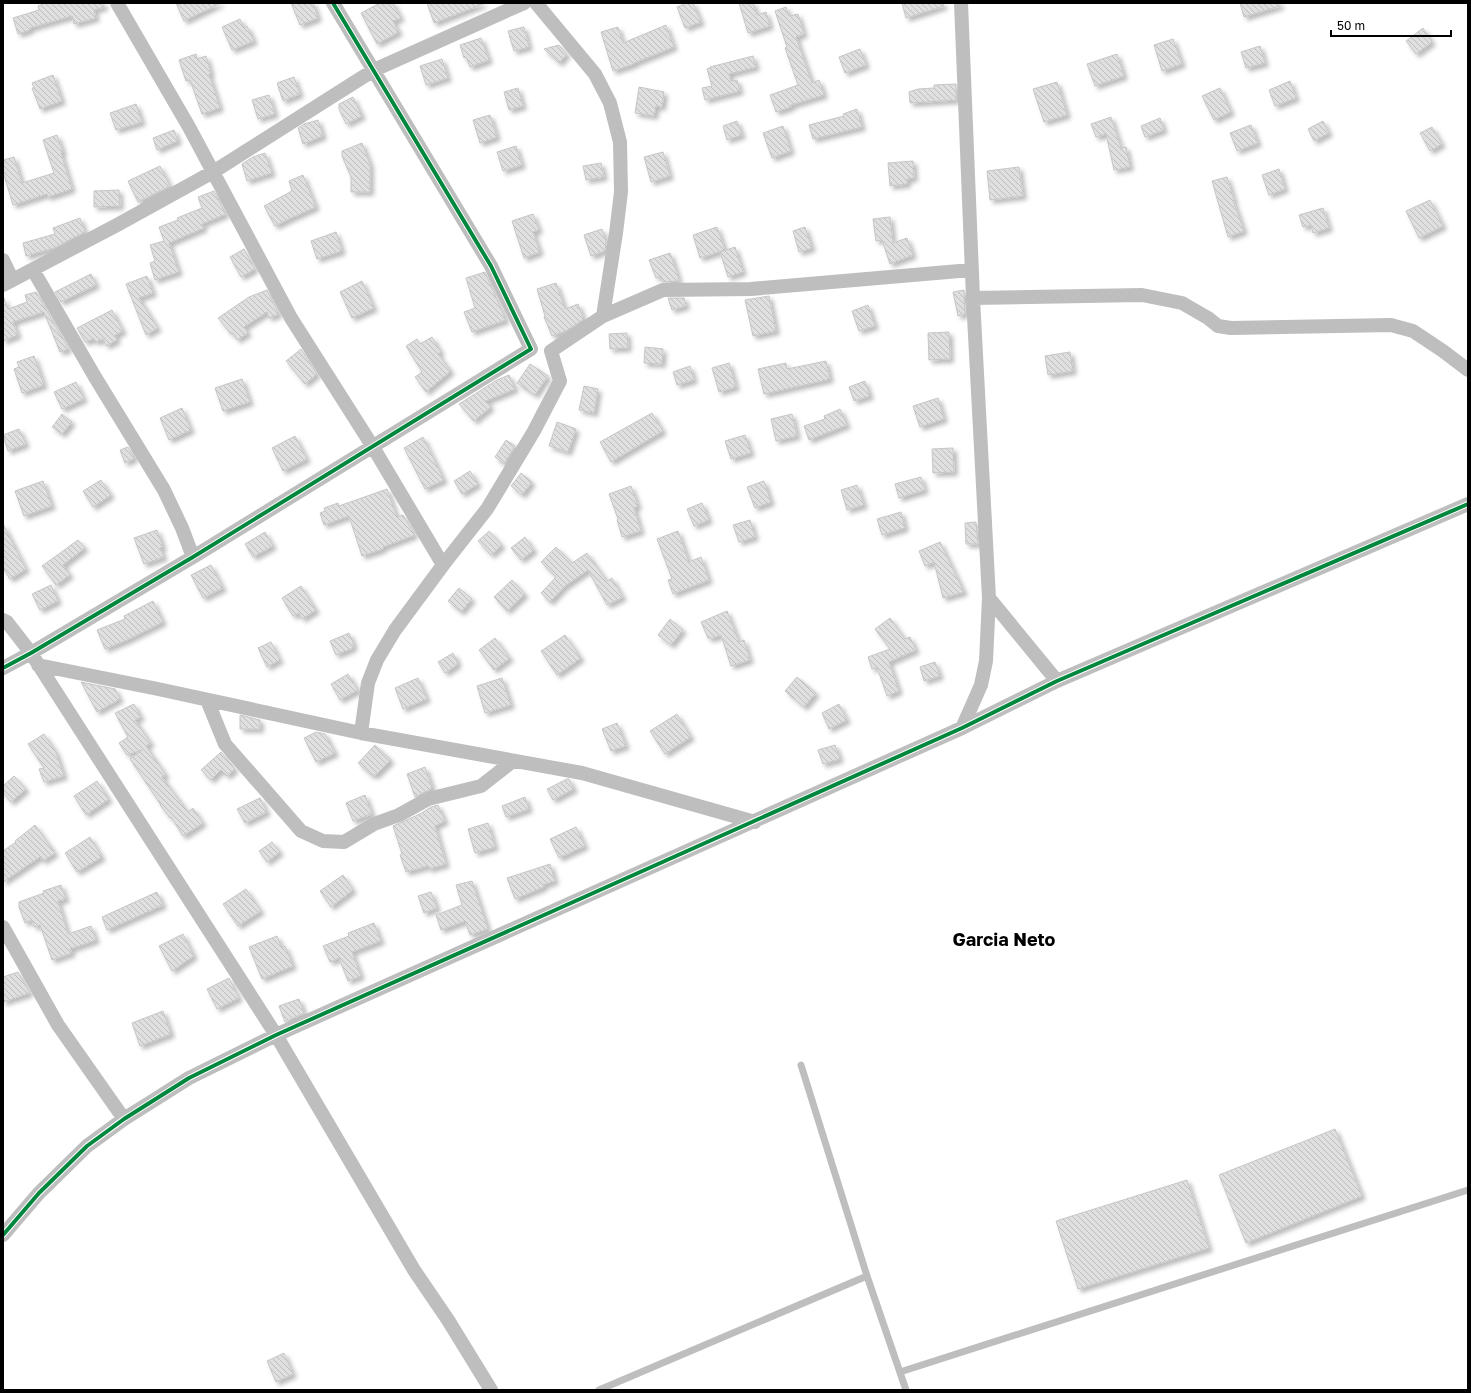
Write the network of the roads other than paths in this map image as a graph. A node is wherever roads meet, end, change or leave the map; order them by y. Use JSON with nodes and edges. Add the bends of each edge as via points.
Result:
{"nodes":[{"id":1,"x":117,"y":3,"type":"edge"},
{"id":2,"x":333,"y":3,"type":"edge"},
{"id":3,"x":524,"y":3,"type":"edge"},
{"id":4,"x":536,"y":3,"type":"edge"},
{"id":5,"x":961,"y":3,"type":"edge"},
{"id":6,"x":374,"y":70,"type":"junction"},
{"id":7,"x":213,"y":172,"type":"junction"},
{"id":8,"x":3,"y":260,"type":"edge"},
{"id":9,"x":33,"y":270,"type":"junction"},
{"id":10,"x":971,"y":270,"type":"junction"},
{"id":11,"x":8,"y":282,"type":"edge"},
{"id":12,"x":972,"y":298,"type":"junction"},
{"id":13,"x":604,"y":316,"type":"junction"},
{"id":14,"x":531,"y":349,"type":"junction"},
{"id":15,"x":552,"y":351,"type":"junction"},
{"id":16,"x":1468,"y":370,"type":"edge"},
{"id":17,"x":373,"y":447,"type":"junction"},
{"id":18,"x":1468,"y":504,"type":"edge"},
{"id":19,"x":193,"y":557,"type":"junction"},
{"id":20,"x":443,"y":565,"type":"junction"},
{"id":21,"x":989,"y":598,"type":"junction"},
{"id":22,"x":4,"y":619,"type":"edge"},
{"id":23,"x":31,"y":653,"type":"junction"},
{"id":24,"x":38,"y":666,"type":"junction"},
{"id":25,"x":3,"y":668,"type":"edge"},
{"id":26,"x":1057,"y":681,"type":"junction"},
{"id":27,"x":207,"y":700,"type":"junction"},
{"id":28,"x":962,"y":728,"type":"junction"},
{"id":29,"x":361,"y":733,"type":"junction"},
{"id":30,"x":513,"y":761,"type":"junction"},
{"id":31,"x":755,"y":822,"type":"junction"},
{"id":32,"x":3,"y":927,"type":"edge"},
{"id":33,"x":276,"y":1035,"type":"junction"},
{"id":34,"x":801,"y":1065,"type":"dead end"},
{"id":35,"x":124,"y":1119,"type":"junction"},
{"id":36,"x":1468,"y":1190,"type":"edge"},
{"id":37,"x":3,"y":1235,"type":"edge"},
{"id":38,"x":868,"y":1276,"type":"junction"},
{"id":39,"x":900,"y":1372,"type":"junction"},
{"id":40,"x":491,"y":1390,"type":"edge"},
{"id":41,"x":599,"y":1390,"type":"edge"},
{"id":42,"x":906,"y":1390,"type":"edge"}],
"edges":[{"from":1,"to":7,"type":"street"},
{"from":2,"to":6,"type":"street"},
{"from":3,"to":6,"type":"street"},
{"from":4,"to":13,"type":"street","via":[[595,74],[610,103],[620,142],[621,192]]},
{"from":5,"to":10,"type":"street"},
{"from":6,"to":7,"type":"street"},
{"from":6,"to":14,"type":"street","via":[[490,266]]},
{"from":7,"to":9,"type":"street"},
{"from":7,"to":17,"type":"street","via":[[291,318]]},
{"from":8,"to":11,"type":"street"},
{"from":9,"to":11,"type":"street"},
{"from":9,"to":19,"type":"street","via":[[164,490]]},
{"from":10,"to":12,"type":"street"},
{"from":10,"to":13,"type":"street","via":[[751,289],[663,290]]},
{"from":12,"to":16,"type":"street","via":[[1142,295],[1182,304],[1218,326],[1231,328],[1392,325],[1413,331]]},
{"from":12,"to":21,"type":"street"},
{"from":13,"to":15,"type":"street"},
{"from":14,"to":15,"type":"street"},
{"from":14,"to":17,"type":"street"},
{"from":15,"to":20,"type":"street","via":[[560,381],[534,431],[487,509]]},
{"from":17,"to":19,"type":"street"},
{"from":17,"to":20,"type":"street"},
{"from":18,"to":26,"type":"street"},
{"from":19,"to":23,"type":"street"},
{"from":20,"to":29,"type":"street","via":[[394,630],[377,660],[368,683]]},
{"from":21,"to":26,"type":"street"},
{"from":21,"to":28,"type":"street","via":[[986,661],[981,685]]},
{"from":22,"to":23,"type":"street"},
{"from":23,"to":24,"type":"street"},
{"from":23,"to":25,"type":"street"},
{"from":24,"to":27,"type":"street"},
{"from":24,"to":33,"type":"street"},
{"from":26,"to":28,"type":"street"},
{"from":27,"to":29,"type":"street"},
{"from":27,"to":30,"type":"street","via":[[225,744],[301,831],[323,841],[344,842],[374,824],[399,815],[428,799],[481,786]]},
{"from":28,"to":31,"type":"street"},
{"from":29,"to":30,"type":"street"},
{"from":30,"to":31,"type":"street","via":[[582,773]]},
{"from":31,"to":33,"type":"street"},
{"from":32,"to":35,"type":"street","via":[[58,1025]]},
{"from":33,"to":35,"type":"street","via":[[189,1078]]},
{"from":33,"to":40,"type":"street","via":[[414,1270]]},
{"from":34,"to":38,"type":"lane"},
{"from":35,"to":37,"type":"street","via":[[82,1151],[39,1193]]},
{"from":36,"to":39,"type":"lane"},
{"from":38,"to":39,"type":"lane"},
{"from":38,"to":41,"type":"lane"},
{"from":39,"to":42,"type":"lane"}]}
